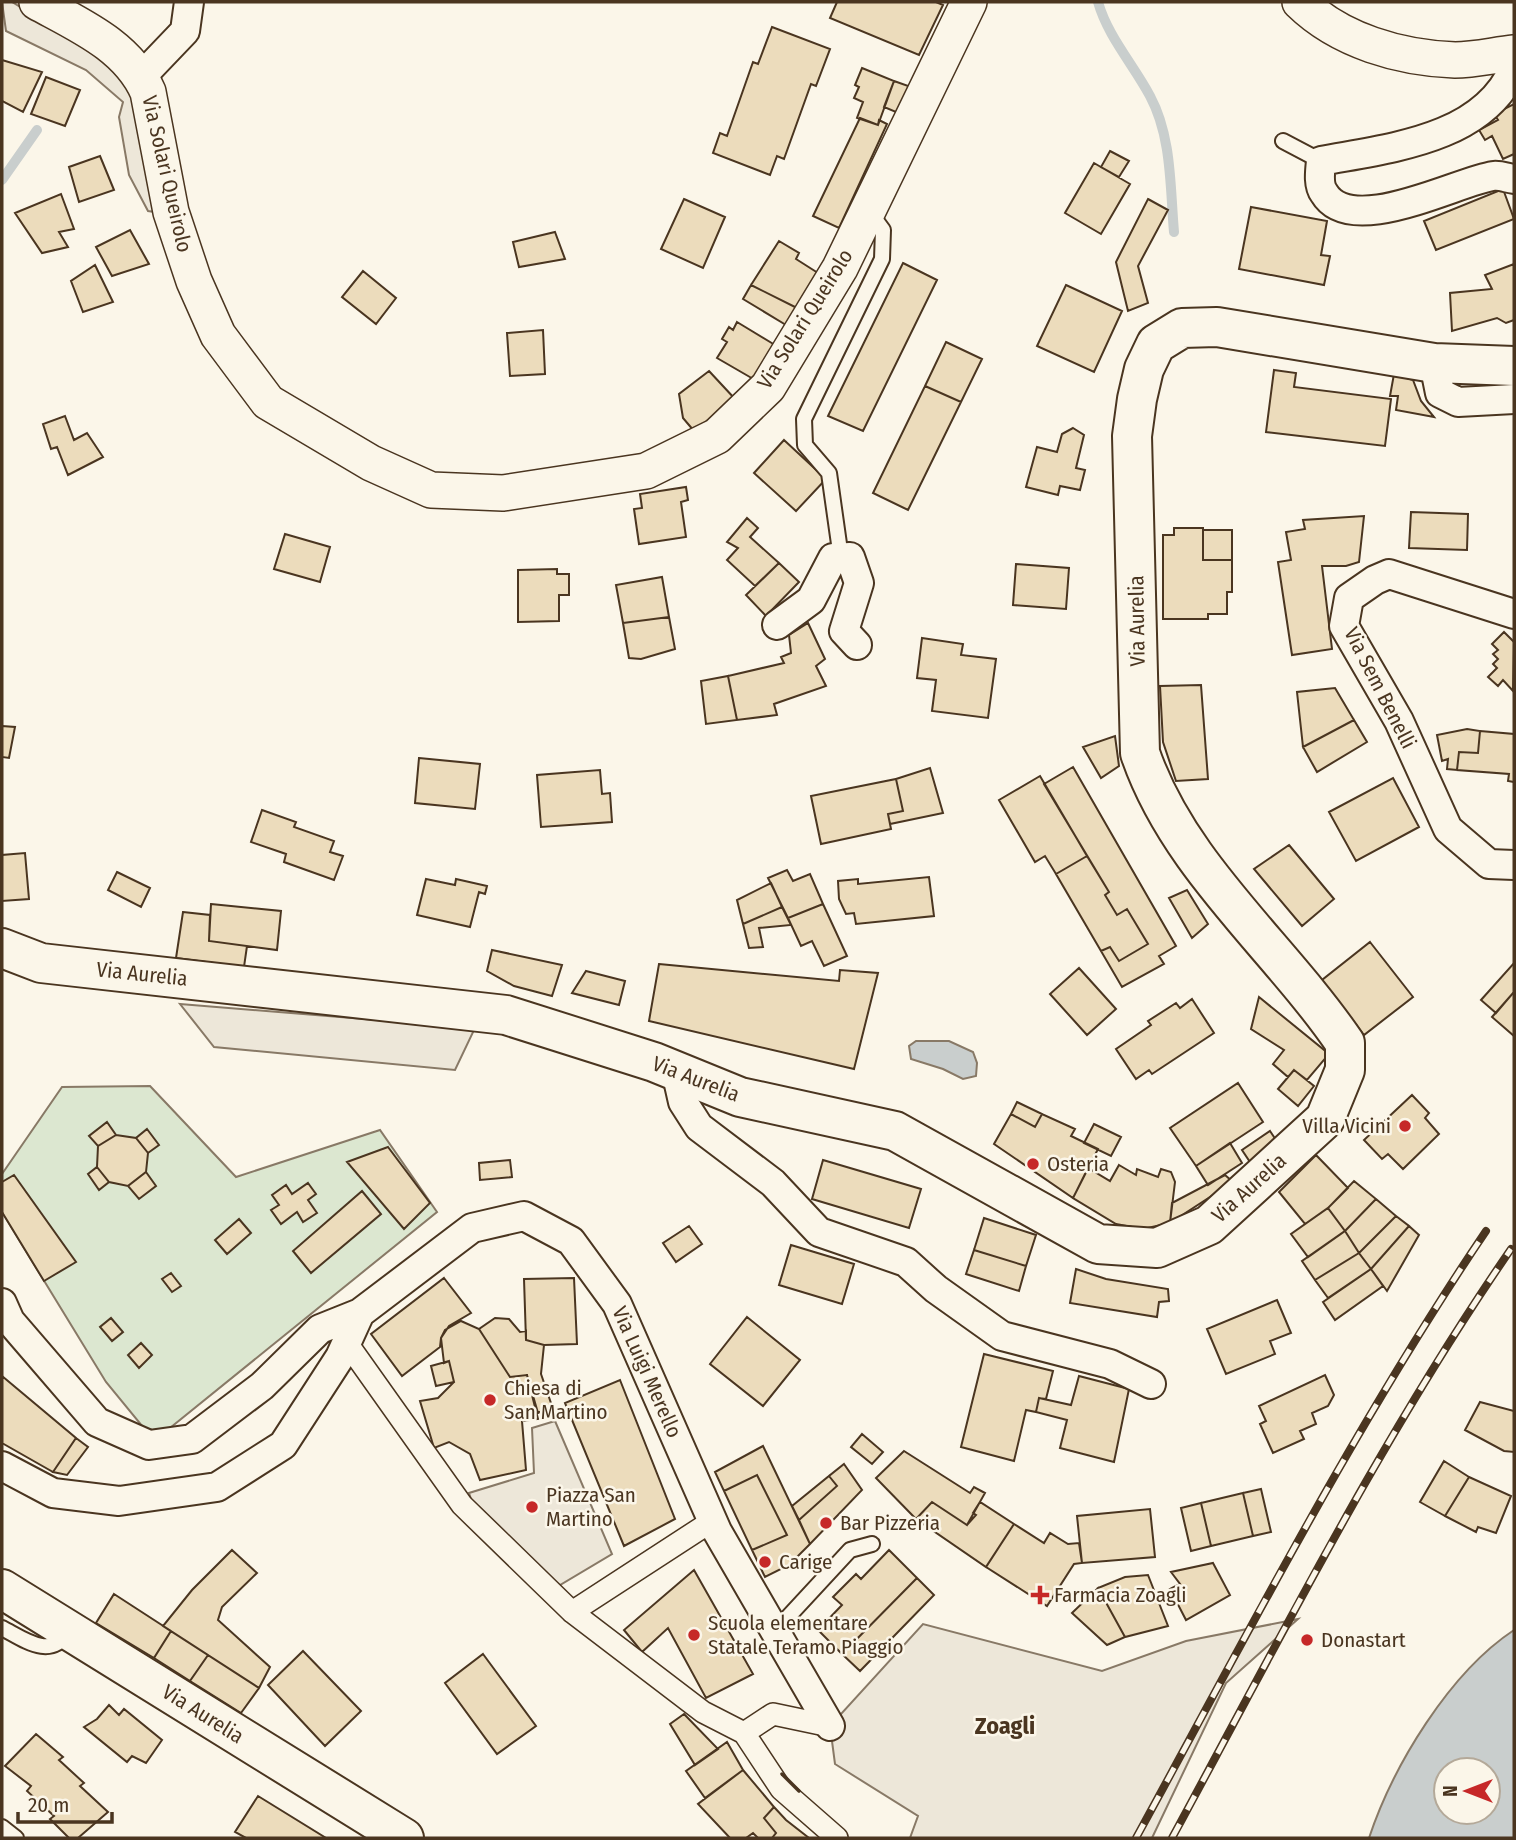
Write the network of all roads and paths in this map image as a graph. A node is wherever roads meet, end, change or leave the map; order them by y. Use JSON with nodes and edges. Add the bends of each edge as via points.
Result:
{"nodes":[{"id":1,"x":37,"y":2,"type":"edge"},
{"id":2,"x":189,"y":2,"type":"edge"},
{"id":3,"x":969,"y":2,"type":"edge"},
{"id":4,"x":1300,"y":2,"type":"edge"},
{"id":5,"x":1514,"y":53,"type":"edge"},
{"id":6,"x":1514,"y":68,"type":"edge"},
{"id":7,"x":141,"y":76,"type":"junction"},
{"id":8,"x":1283,"y":141,"type":"dead end"},
{"id":9,"x":1321,"y":161,"type":"junction"},
{"id":10,"x":1514,"y":179,"type":"edge"},
{"id":11,"x":869,"y":210,"type":"junction"},
{"id":12,"x":1434,"y":363,"type":"junction"},
{"id":13,"x":1514,"y":366,"type":"edge"},
{"id":14,"x":1514,"y":399,"type":"edge"},
{"id":15,"x":841,"y":558,"type":"junction"},
{"id":16,"x":1514,"y":614,"type":"edge"},
{"id":17,"x":777,"y":625,"type":"dead end"},
{"id":18,"x":857,"y":645,"type":"dead end"},
{"id":19,"x":1514,"y":865,"type":"edge"},
{"id":20,"x":2,"y":948,"type":"edge"},
{"id":21,"x":676,"y":1071,"type":"junction"},
{"id":22,"x":2,"y":1304,"type":"edge"},
{"id":23,"x":360,"y":1313,"type":"junction"},
{"id":24,"x":347,"y":1343,"type":"junction"},
{"id":25,"x":1151,"y":1384,"type":"dead end"},
{"id":26,"x":2,"y":1466,"type":"edge"},
{"id":27,"x":712,"y":1521,"type":"junction"},
{"id":28,"x":872,"y":1544,"type":"dead end"},
{"id":29,"x":2,"y":1590,"type":"edge"},
{"id":30,"x":572,"y":1612,"type":"junction"},
{"id":31,"x":2,"y":1628,"type":"edge"},
{"id":32,"x":69,"y":1631,"type":"junction"},
{"id":33,"x":775,"y":1631,"type":"junction"},
{"id":34,"x":830,"y":1727,"type":"joint"},
{"id":35,"x":744,"y":1733,"type":"junction"},
{"id":36,"x":2,"y":1828,"type":"edge"},
{"id":37,"x":16,"y":1838,"type":"edge"},
{"id":38,"x":404,"y":1838,"type":"edge"},
{"id":39,"x":837,"y":1838,"type":"edge"}],
"edges":[{"from":1,"to":7,"type":"street","name":"Via Solari Queirolo","via":[[88,30],[131,61]]},
{"from":2,"to":7,"type":"street","via":[[184,31]]},
{"from":3,"to":11,"type":"street","name":"Via Solari Queirolo"},
{"from":4,"to":5,"type":"street","via":[[1376,49],[1456,60]]},
{"from":6,"to":9,"type":"street","via":[[1505,89],[1482,110],[1443,133]]},
{"from":7,"to":11,"type":"street","name":"Via Solari Queirolo","via":[[171,212],[218,335],[268,402],[370,463],[432,490],[503,493],[646,471],[717,436],[768,387],[840,268]]},
{"from":8,"to":9,"type":"lane"},
{"from":9,"to":10,"type":"street","via":[[1324,194],[1346,207],[1389,208],[1481,178]]},
{"from":11,"to":15,"type":"lane","via":[[883,230],[882,259],[804,419],[804,445],[829,473]]},
{"from":12,"to":13,"type":"main road","name":"Via Aurelia"},
{"from":12,"to":14,"type":"street","via":[[1440,393],[1458,402]]},
{"from":12,"to":21,"type":"main road","name":"Via Aurelia","via":[[1217,327],[1182,328],[1156,344],[1137,399],[1132,436],[1140,754],[1152,790],[1181,835],[1345,1043],[1345,1070],[1325,1119],[1209,1225],[1157,1248],[1110,1245],[1098,1244],[895,1131],[740,1097]]},
{"from":15,"to":17,"type":"street","via":[[833,558],[811,600]]},
{"from":15,"to":18,"type":"street","via":[[850,557],[859,583],[844,631]]},
{"from":16,"to":19,"type":"street","name":"Via Sem Benelli","via":[[1389,574],[1349,598],[1344,626],[1399,721],[1448,828],[1489,864]]},
{"from":20,"to":21,"type":"main road","name":"Via Aurelia","via":[[41,963],[506,1015]]},
{"from":21,"to":25,"type":"street","via":[[683,1102],[699,1127],[772,1183],[819,1232],[906,1262],[1002,1336],[1110,1364]]},
{"from":22,"to":23,"type":"street","via":[[10,1321],[97,1422],[149,1445],[192,1439],[262,1385],[320,1329]]},
{"from":23,"to":24,"type":"street"},
{"from":23,"to":27,"type":"street","name":"Via Luigi Merello","via":[[472,1228],[524,1216],[571,1241],[618,1304]]},
{"from":24,"to":26,"type":"street","via":[[283,1445],[216,1487],[119,1501],[53,1493]]},
{"from":24,"to":30,"type":"street","via":[[463,1505]]},
{"from":27,"to":30,"type":"street"},
{"from":27,"to":33,"type":"street","name":"Via Luigi Merello"},
{"from":28,"to":33,"type":"lane","via":[[850,1550]]},
{"from":29,"to":32,"type":"main road","name":"Via Aurelia"},
{"from":30,"to":35,"type":"street","via":[[703,1712]]},
{"from":31,"to":32,"type":"lane","via":[[48,1648],[62,1642]]},
{"from":32,"to":38,"type":"main road","name":"Via Aurelia"},
{"from":33,"to":34,"type":"street","name":"Via Luigi Merello"},
{"from":34,"to":35,"type":"street","via":[[772,1714]]},
{"from":35,"to":39,"type":"street","via":[[781,1789]]},
{"from":36,"to":37,"type":"lane"}]}
